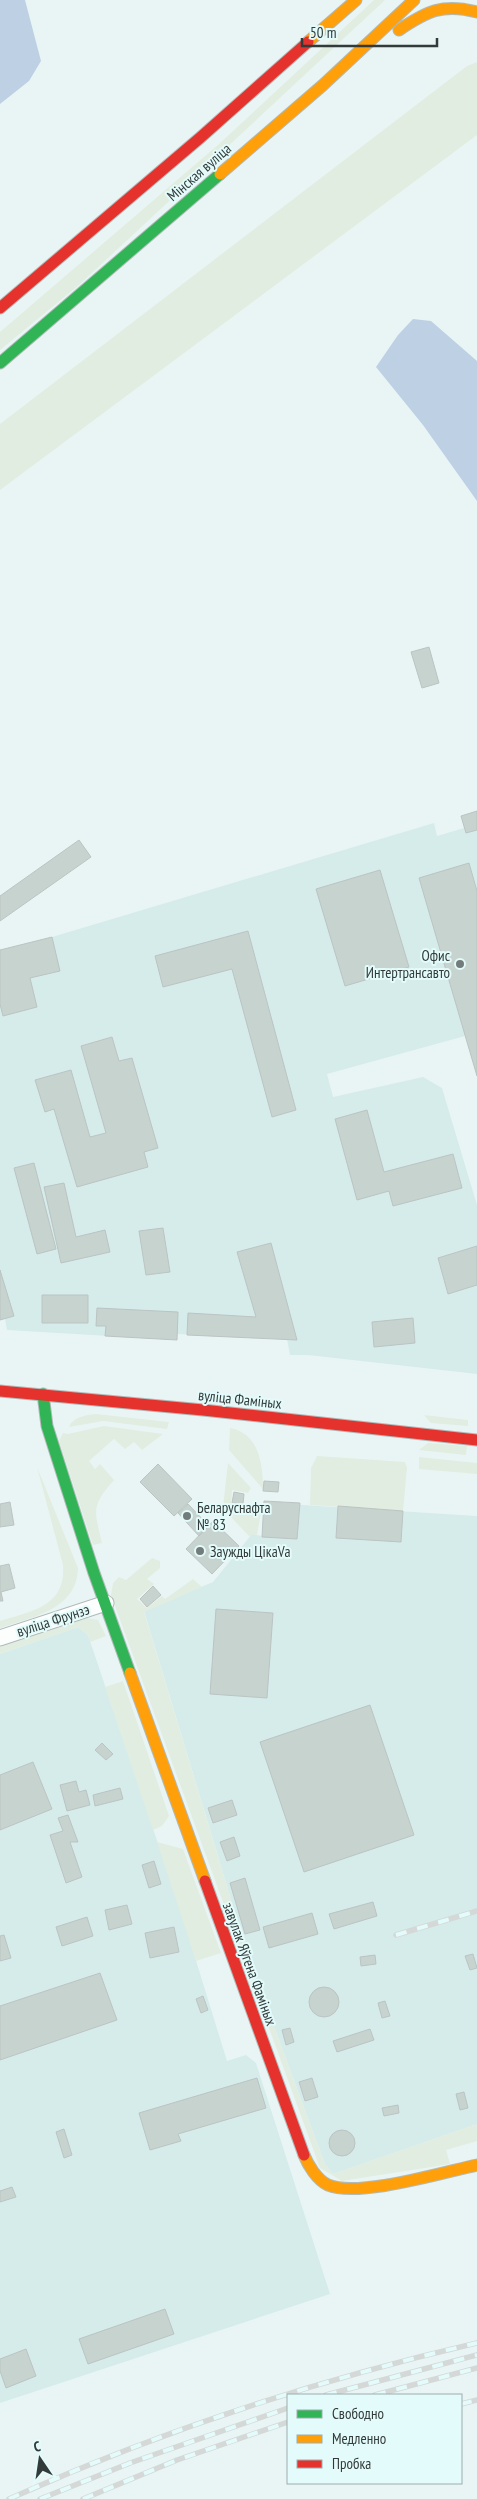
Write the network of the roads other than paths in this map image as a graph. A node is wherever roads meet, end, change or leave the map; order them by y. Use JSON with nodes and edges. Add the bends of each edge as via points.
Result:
{"nodes":[{"id":1,"x":414,"y":0,"type":"edge"},
{"id":2,"x":356,"y":1,"type":"edge"},
{"id":3,"x":477,"y":12,"type":"edge"},
{"id":4,"x":323,"y":85,"type":"junction"},
{"id":5,"x":0,"y":308,"type":"edge"},
{"id":6,"x":0,"y":363,"type":"edge"},
{"id":7,"x":0,"y":1391,"type":"edge"},
{"id":8,"x":43,"y":1394,"type":"junction"},
{"id":9,"x":477,"y":1440,"type":"edge"},
{"id":10,"x":106,"y":1603,"type":"junction"},
{"id":11,"x":0,"y":1638,"type":"edge"},
{"id":12,"x":477,"y":2165,"type":"edge"}],
"edges":[{"from":1,"to":4,"type":"main road","name":"Мінская вуліца"},
{"from":2,"to":5,"type":"main road","name":"Мінская вуліца"},
{"from":3,"to":4,"type":"main road","via":[[461,7],[422,13]]},
{"from":4,"to":6,"type":"main road","name":"Мінская вуліца"},
{"from":7,"to":8,"type":"main road","name":"вуліца Фаміных"},
{"from":8,"to":9,"type":"main road","name":"вуліца Фаміных"},
{"from":8,"to":10,"type":"main road","name":"завулак Яўгена Фаміных","via":[[47,1426]]},
{"from":10,"to":11,"type":"street","name":"вуліца Фрунзэ"},
{"from":10,"to":12,"type":"main road","name":"завулак Яўгена Фаміных","via":[[307,2162],[328,2185],[344,2189],[392,2183]]}]}
